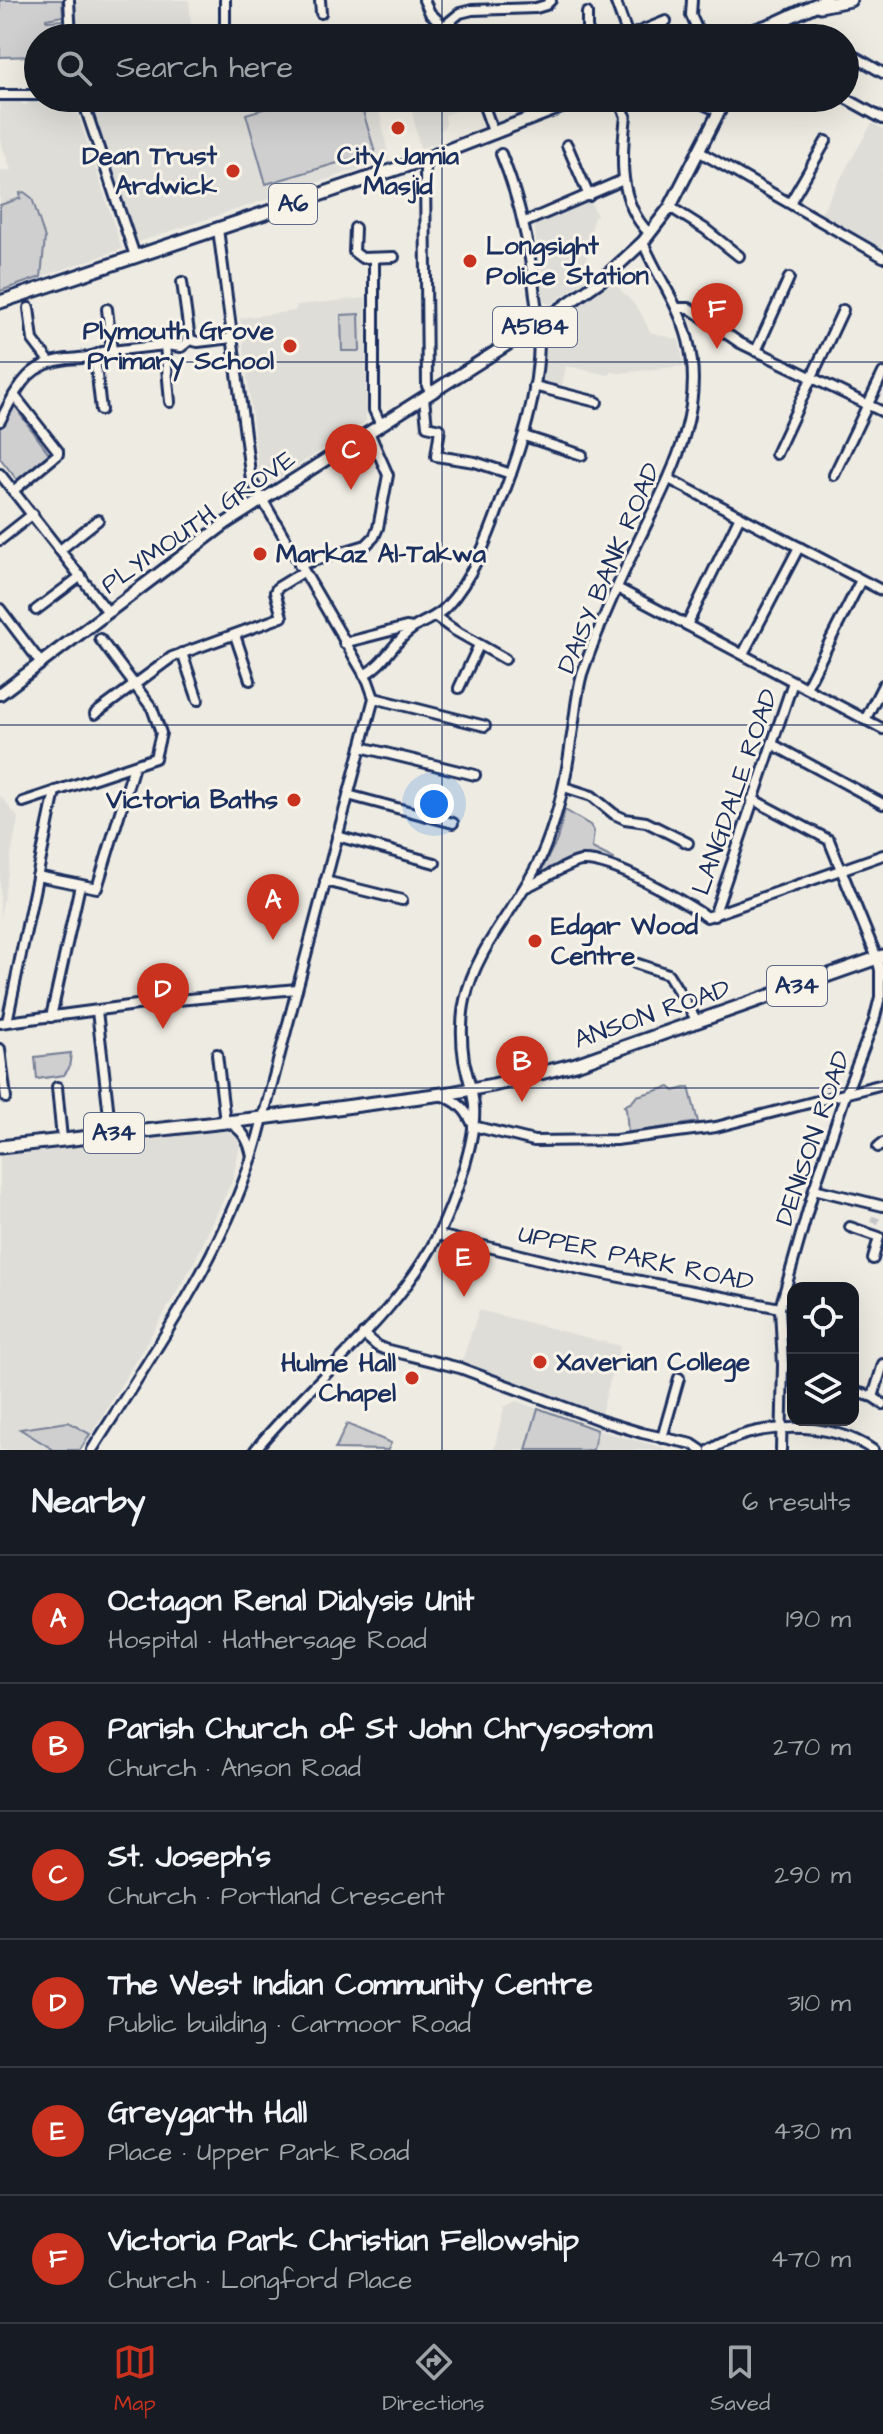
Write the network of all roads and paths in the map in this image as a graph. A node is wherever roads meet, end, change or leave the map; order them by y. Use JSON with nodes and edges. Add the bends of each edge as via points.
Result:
{"nodes":[{"id":1,"x":69,"y":0,"type":"edge"},
{"id":2,"x":225,"y":0,"type":"edge"},
{"id":3,"x":320,"y":0,"type":"edge"},
{"id":4,"x":424,"y":0,"type":"edge"},
{"id":5,"x":615,"y":0,"type":"edge"},
{"id":6,"x":692,"y":0,"type":"edge"},
{"id":7,"x":826,"y":0,"type":"edge"},
{"id":8,"x":850,"y":0,"type":"edge"},
{"id":9,"x":551,"y":1,"type":"edge"},
{"id":10,"x":808,"y":4,"type":"edge"},
{"id":11,"x":472,"y":5,"type":"edge"},
{"id":12,"x":321,"y":13,"type":"dead end"},
{"id":13,"x":587,"y":13,"type":"dead end"},
{"id":14,"x":666,"y":21,"type":"dead end"},
{"id":15,"x":70,"y":24,"type":"edge"},
{"id":16,"x":225,"y":24,"type":"edge"},
{"id":17,"x":443,"y":24,"type":"edge"},
{"id":18,"x":445,"y":24,"type":"edge"},
{"id":19,"x":587,"y":24,"type":"edge"},
{"id":20,"x":622,"y":24,"type":"edge"},
{"id":21,"x":658,"y":24,"type":"edge"},
{"id":22,"x":695,"y":24,"type":"edge"},
{"id":23,"x":775,"y":24,"type":"edge"},
{"id":24,"x":859,"y":59,"type":"edge"},
{"id":25,"x":883,"y":73,"type":"edge"},
{"id":26,"x":0,"y":95,"type":"edge"},
{"id":27,"x":24,"y":95,"type":"edge"},
{"id":28,"x":859,"y":104,"type":"edge"},
{"id":29,"x":87,"y":112,"type":"edge"},
{"id":30,"x":486,"y":112,"type":"edge"},
{"id":31,"x":548,"y":112,"type":"edge"},
{"id":32,"x":624,"y":112,"type":"edge"},
{"id":33,"x":720,"y":112,"type":"edge"},
{"id":34,"x":882,"y":115,"type":"edge"},
{"id":35,"x":494,"y":134,"type":"junction"},
{"id":36,"x":826,"y":141,"type":"dead end"},
{"id":37,"x":567,"y":145,"type":"dead end"},
{"id":38,"x":700,"y":152,"type":"junction"},
{"id":39,"x":501,"y":154,"type":"dead end"},
{"id":40,"x":423,"y":160,"type":"junction"},
{"id":41,"x":623,"y":180,"type":"junction"},
{"id":42,"x":589,"y":196,"type":"junction"},
{"id":43,"x":790,"y":203,"type":"junction"},
{"id":44,"x":670,"y":207,"type":"junction"},
{"id":45,"x":525,"y":222,"type":"junction"},
{"id":46,"x":355,"y":228,"type":"dead end"},
{"id":47,"x":218,"y":229,"type":"junction"},
{"id":48,"x":646,"y":237,"type":"junction"},
{"id":49,"x":135,"y":256,"type":"junction"},
{"id":50,"x":739,"y":256,"type":"dead end"},
{"id":51,"x":394,"y":257,"type":"dead end"},
{"id":52,"x":883,"y":257,"type":"edge"},
{"id":53,"x":374,"y":258,"type":"junction"},
{"id":54,"x":789,"y":278,"type":"dead end"},
{"id":55,"x":182,"y":282,"type":"dead end"},
{"id":56,"x":0,"y":302,"type":"edge"},
{"id":57,"x":29,"y":308,"type":"dead end"},
{"id":58,"x":677,"y":308,"type":"junction"},
{"id":59,"x":107,"y":309,"type":"dead end"},
{"id":60,"x":843,"y":310,"type":"dead end"},
{"id":61,"x":538,"y":325,"type":"junction"},
{"id":62,"x":232,"y":338,"type":"junction"},
{"id":63,"x":190,"y":340,"type":"junction"},
{"id":64,"x":165,"y":345,"type":"junction"},
{"id":65,"x":112,"y":351,"type":"junction"},
{"id":66,"x":756,"y":351,"type":"junction"},
{"id":67,"x":95,"y":358,"type":"junction"},
{"id":68,"x":49,"y":361,"type":"junction"},
{"id":69,"x":883,"y":373,"type":"edge"},
{"id":70,"x":812,"y":376,"type":"junction"},
{"id":71,"x":534,"y":386,"type":"junction"},
{"id":72,"x":14,"y":395,"type":"junction"},
{"id":73,"x":427,"y":395,"type":"junction"},
{"id":74,"x":170,"y":402,"type":"dead end"},
{"id":75,"x":597,"y":402,"type":"dead end"},
{"id":76,"x":868,"y":405,"type":"junction"},
{"id":77,"x":101,"y":410,"type":"dead end"},
{"id":78,"x":883,"y":412,"type":"edge"},
{"id":79,"x":0,"y":421,"type":"edge"},
{"id":80,"x":381,"y":425,"type":"junction"},
{"id":81,"x":369,"y":432,"type":"junction"},
{"id":82,"x":524,"y":436,"type":"junction"},
{"id":83,"x":776,"y":454,"type":"dead end"},
{"id":84,"x":582,"y":455,"type":"dead end"},
{"id":85,"x":0,"y":474,"type":"edge"},
{"id":86,"x":511,"y":474,"type":"junction"},
{"id":87,"x":834,"y":475,"type":"dead end"},
{"id":88,"x":669,"y":479,"type":"junction"},
{"id":89,"x":13,"y":491,"type":"junction"},
{"id":90,"x":262,"y":501,"type":"junction"},
{"id":91,"x":33,"y":514,"type":"junction"},
{"id":92,"x":740,"y":516,"type":"junction"},
{"id":93,"x":98,"y":520,"type":"dead end"},
{"id":94,"x":0,"y":540,"type":"edge"},
{"id":95,"x":799,"y":547,"type":"junction"},
{"id":96,"x":60,"y":550,"type":"junction"},
{"id":97,"x":301,"y":568,"type":"junction"},
{"id":98,"x":81,"y":576,"type":"junction"},
{"id":99,"x":861,"y":580,"type":"junction"},
{"id":100,"x":617,"y":588,"type":"junction"},
{"id":101,"x":883,"y":591,"type":"edge"},
{"id":102,"x":0,"y":609,"type":"edge"},
{"id":103,"x":36,"y":610,"type":"dead end"},
{"id":104,"x":108,"y":612,"type":"junction"},
{"id":105,"x":436,"y":617,"type":"junction"},
{"id":106,"x":687,"y":625,"type":"junction"},
{"id":107,"x":412,"y":628,"type":"junction"},
{"id":108,"x":235,"y":635,"type":"junction"},
{"id":109,"x":100,"y":639,"type":"dead end"},
{"id":110,"x":344,"y":643,"type":"junction"},
{"id":111,"x":479,"y":645,"type":"junction"},
{"id":112,"x":182,"y":653,"type":"junction"},
{"id":113,"x":743,"y":654,"type":"junction"},
{"id":114,"x":505,"y":659,"type":"dead end"},
{"id":115,"x":41,"y":663,"type":"junction"},
{"id":116,"x":364,"y":675,"type":"junction"},
{"id":117,"x":250,"y":680,"type":"dead end"},
{"id":118,"x":793,"y":682,"type":"junction"},
{"id":119,"x":135,"y":685,"type":"junction"},
{"id":120,"x":883,"y":685,"type":"edge"},
{"id":121,"x":459,"y":688,"type":"dead end"},
{"id":122,"x":806,"y":688,"type":"junction"},
{"id":123,"x":0,"y":694,"type":"edge"},
{"id":124,"x":374,"y":698,"type":"junction"},
{"id":125,"x":198,"y":700,"type":"dead end"},
{"id":126,"x":95,"y":714,"type":"dead end"},
{"id":127,"x":865,"y":720,"type":"junction"},
{"id":128,"x":485,"y":726,"type":"dead end"},
{"id":129,"x":883,"y":729,"type":"edge"},
{"id":130,"x":772,"y":744,"type":"junction"},
{"id":131,"x":361,"y":747,"type":"junction"},
{"id":132,"x":134,"y":766,"type":"junction"},
{"id":133,"x":475,"y":775,"type":"dead end"},
{"id":134,"x":564,"y":787,"type":"junction"},
{"id":135,"x":55,"y":791,"type":"junction"},
{"id":136,"x":348,"y":795,"type":"junction"},
{"id":137,"x":752,"y":799,"type":"junction"},
{"id":138,"x":23,"y":802,"type":"dead end"},
{"id":139,"x":883,"y":804,"type":"edge"},
{"id":140,"x":453,"y":823,"type":"dead end"},
{"id":141,"x":337,"y":836,"type":"junction"},
{"id":142,"x":688,"y":843,"type":"dead end"},
{"id":143,"x":883,"y":855,"type":"edge"},
{"id":144,"x":435,"y":863,"type":"dead end"},
{"id":145,"x":841,"y":869,"type":"junction"},
{"id":146,"x":37,"y":876,"type":"junction"},
{"id":147,"x":325,"y":881,"type":"junction"},
{"id":148,"x":80,"y":885,"type":"junction"},
{"id":149,"x":525,"y":887,"type":"junction"},
{"id":150,"x":402,"y":900,"type":"dead end"},
{"id":151,"x":714,"y":916,"type":"junction"},
{"id":152,"x":880,"y":957,"type":"edge"},
{"id":153,"x":635,"y":963,"type":"dead end"},
{"id":154,"x":297,"y":989,"type":"junction"},
{"id":155,"x":97,"y":1011,"type":"junction"},
{"id":156,"x":51,"y":1017,"type":"junction"},
{"id":157,"x":697,"y":1021,"type":"junction"},
{"id":158,"x":3,"y":1023,"type":"edge"},
{"id":159,"x":0,"y":1049,"type":"edge"},
{"id":160,"x":217,"y":1054,"type":"dead end"},
{"id":161,"x":883,"y":1084,"type":"edge"},
{"id":162,"x":57,"y":1087,"type":"dead end"},
{"id":163,"x":471,"y":1089,"type":"junction"},
{"id":164,"x":438,"y":1094,"type":"junction"},
{"id":165,"x":845,"y":1096,"type":"junction"},
{"id":166,"x":6,"y":1098,"type":"dead end"},
{"id":167,"x":262,"y":1118,"type":"junction"},
{"id":168,"x":227,"y":1122,"type":"junction"},
{"id":169,"x":473,"y":1126,"type":"junction"},
{"id":170,"x":111,"y":1133,"type":"junction"},
{"id":171,"x":62,"y":1139,"type":"junction"},
{"id":172,"x":0,"y":1147,"type":"edge"},
{"id":173,"x":252,"y":1158,"type":"junction"},
{"id":174,"x":814,"y":1189,"type":"junction"},
{"id":175,"x":881,"y":1205,"type":"edge"},
{"id":176,"x":850,"y":1227,"type":"dead end"},
{"id":177,"x":871,"y":1234,"type":"junction"},
{"id":178,"x":438,"y":1235,"type":"junction"},
{"id":179,"x":873,"y":1259,"type":"dead end"},
{"id":180,"x":780,"y":1308,"type":"junction"},
{"id":181,"x":363,"y":1334,"type":"junction"},
{"id":182,"x":883,"y":1364,"type":"edge"},
{"id":183,"x":881,"y":1375,"type":"edge"},
{"id":184,"x":679,"y":1378,"type":"dead end"},
{"id":185,"x":859,"y":1393,"type":"edge"},
{"id":186,"x":873,"y":1397,"type":"junction"},
{"id":187,"x":883,"y":1404,"type":"edge"},
{"id":188,"x":781,"y":1429,"type":"junction"},
{"id":189,"x":662,"y":1438,"type":"junction"},
{"id":190,"x":92,"y":1450,"type":"edge"},
{"id":191,"x":255,"y":1450,"type":"edge"},
{"id":192,"x":701,"y":1450,"type":"edge"},
{"id":193,"x":710,"y":1450,"type":"edge"},
{"id":194,"x":781,"y":1450,"type":"edge"},
{"id":195,"x":873,"y":1450,"type":"edge"}],
"edges":[{"from":1,"to":15,"type":"street"},
{"from":2,"to":16,"type":"street"},
{"from":3,"to":12,"type":"street"},
{"from":4,"to":17,"type":"street"},
{"from":5,"to":20,"type":"street"},
{"from":6,"to":22,"type":"street"},
{"from":7,"to":10,"type":"highway"},
{"from":8,"to":10,"type":"highway"},
{"from":9,"to":11,"type":"street","via":[[536,8]]},
{"from":10,"to":23,"type":"highway"},
{"from":11,"to":18,"type":"street"},
{"from":13,"to":19,"type":"street"},
{"from":14,"to":21,"type":"street"},
{"from":24,"to":25,"type":"street"},
{"from":26,"to":27,"type":"street"},
{"from":28,"to":34,"type":"street"},
{"from":29,"to":49,"type":"street"},
{"from":30,"to":35,"type":"street"},
{"from":31,"to":35,"type":"highway","number":"A6"},
{"from":32,"to":41,"type":"street"},
{"from":33,"to":38,"type":"main road","name":"PLYMOUTH GROVE","number":"A5184"},
{"from":35,"to":40,"type":"highway","number":"A6"},
{"from":36,"to":43,"type":"street"},
{"from":37,"to":42,"type":"street"},
{"from":38,"to":43,"type":"street"},
{"from":38,"to":44,"type":"main road","name":"PLYMOUTH GROVE","number":"A5184"},
{"from":39,"to":45,"type":"street"},
{"from":40,"to":47,"type":"highway","number":"A6"},
{"from":40,"to":73,"type":"street"},
{"from":41,"to":42,"type":"street"},
{"from":41,"to":48,"type":"street","name":"DAISY BANK ROAD"},
{"from":42,"to":45,"type":"street"},
{"from":43,"to":52,"type":"street"},
{"from":44,"to":48,"type":"main road","name":"PLYMOUTH GROVE","number":"A5184"},
{"from":44,"to":50,"type":"street"},
{"from":45,"to":61,"type":"street"},
{"from":46,"to":53,"type":"street","via":[[354,252]]},
{"from":47,"to":49,"type":"highway","number":"A6"},
{"from":47,"to":62,"type":"street"},
{"from":48,"to":58,"type":"street","name":"DAISY BANK ROAD"},
{"from":48,"to":61,"type":"main road","name":"PLYMOUTH GROVE","number":"A5184","via":[[604,278]]},
{"from":49,"to":56,"type":"highway","number":"A6"},
{"from":51,"to":53,"type":"street"},
{"from":53,"to":80,"type":"street","via":[[374,410]]},
{"from":54,"to":66,"type":"street"},
{"from":55,"to":63,"type":"street"},
{"from":57,"to":68,"type":"street","via":[[33,340]]},
{"from":58,"to":66,"type":"street","via":[[689,308]]},
{"from":58,"to":88,"type":"street","name":"DAISY BANK ROAD","via":[[688,339],[692,413]]},
{"from":59,"to":65,"type":"street"},
{"from":60,"to":70,"type":"street"},
{"from":61,"to":71,"type":"street"},
{"from":61,"to":73,"type":"main road","name":"PLYMOUTH GROVE","number":"A5184"},
{"from":62,"to":63,"type":"street"},
{"from":62,"to":90,"type":"street","via":[[251,480]]},
{"from":63,"to":64,"type":"street","via":[[181,347]]},
{"from":64,"to":65,"type":"street"},
{"from":64,"to":74,"type":"street"},
{"from":65,"to":67,"type":"street"},
{"from":66,"to":70,"type":"street"},
{"from":67,"to":68,"type":"street"},
{"from":67,"to":77,"type":"street"},
{"from":68,"to":72,"type":"street"},
{"from":69,"to":76,"type":"street"},
{"from":70,"to":76,"type":"street"},
{"from":70,"to":83,"type":"street"},
{"from":71,"to":75,"type":"street"},
{"from":71,"to":82,"type":"street"},
{"from":72,"to":79,"type":"street"},
{"from":72,"to":89,"type":"street","via":[[58,454]]},
{"from":73,"to":80,"type":"main road","name":"PLYMOUTH GROVE","number":"A5184"},
{"from":73,"to":86,"type":"street","via":[[427,426],[440,429],[436,456]]},
{"from":76,"to":78,"type":"street"},
{"from":76,"to":87,"type":"street"},
{"from":80,"to":81,"type":"main road","name":"PLYMOUTH GROVE","number":"A5184"},
{"from":81,"to":90,"type":"main road","name":"PLYMOUTH GROVE","number":"A5184"},
{"from":81,"to":97,"type":"street","via":[[388,475],[374,537],[366,545]]},
{"from":82,"to":84,"type":"street"},
{"from":82,"to":86,"type":"street"},
{"from":85,"to":89,"type":"street"},
{"from":86,"to":105,"type":"street","via":[[479,553],[455,597]]},
{"from":88,"to":92,"type":"street"},
{"from":88,"to":100,"type":"street","name":"DAISY BANK ROAD"},
{"from":89,"to":91,"type":"street"},
{"from":90,"to":97,"type":"street"},
{"from":90,"to":104,"type":"main road","name":"PLYMOUTH GROVE","number":"A5184"},
{"from":91,"to":94,"type":"street"},
{"from":91,"to":96,"type":"street"},
{"from":92,"to":95,"type":"street"},
{"from":92,"to":106,"type":"street"},
{"from":93,"to":96,"type":"street"},
{"from":95,"to":99,"type":"street"},
{"from":95,"to":113,"type":"street"},
{"from":96,"to":98,"type":"street"},
{"from":97,"to":108,"type":"street","via":[[275,592],[282,617]]},
{"from":97,"to":110,"type":"street"},
{"from":98,"to":103,"type":"street"},
{"from":98,"to":104,"type":"street"},
{"from":99,"to":101,"type":"street"},
{"from":99,"to":122,"type":"street"},
{"from":100,"to":106,"type":"street"},
{"from":100,"to":134,"type":"street","name":"DAISY BANK ROAD","via":[[582,675]]},
{"from":102,"to":115,"type":"street"},
{"from":104,"to":115,"type":"main road","name":"PLYMOUTH GROVE","number":"A5184"},
{"from":105,"to":107,"type":"street"},
{"from":105,"to":111,"type":"street"},
{"from":106,"to":113,"type":"street"},
{"from":107,"to":110,"type":"street"},
{"from":107,"to":116,"type":"street","via":[[375,670]]},
{"from":108,"to":112,"type":"street"},
{"from":108,"to":117,"type":"street"},
{"from":109,"to":119,"type":"street"},
{"from":110,"to":116,"type":"street"},
{"from":111,"to":114,"type":"street"},
{"from":111,"to":121,"type":"street"},
{"from":112,"to":119,"type":"street"},
{"from":112,"to":125,"type":"street"},
{"from":113,"to":118,"type":"street"},
{"from":115,"to":123,"type":"main road","name":"PLYMOUTH GROVE","number":"A5184"},
{"from":116,"to":124,"type":"street"},
{"from":118,"to":122,"type":"street"},
{"from":118,"to":130,"type":"street","name":"LANGDALE ROAD"},
{"from":119,"to":126,"type":"street"},
{"from":119,"to":132,"type":"street","via":[[160,725],[153,761]]},
{"from":120,"to":127,"type":"street"},
{"from":122,"to":127,"type":"street"},
{"from":124,"to":128,"type":"street"},
{"from":124,"to":131,"type":"street"},
{"from":127,"to":129,"type":"street"},
{"from":130,"to":137,"type":"street","name":"LANGDALE ROAD"},
{"from":130,"to":139,"type":"street"},
{"from":131,"to":133,"type":"street"},
{"from":131,"to":136,"type":"street"},
{"from":132,"to":135,"type":"street"},
{"from":132,"to":148,"type":"street","via":[[97,888]]},
{"from":134,"to":142,"type":"street","via":[[592,796],[625,819],[646,822]]},
{"from":134,"to":149,"type":"street","name":"DAISY BANK ROAD"},
{"from":135,"to":138,"type":"street"},
{"from":135,"to":146,"type":"street"},
{"from":136,"to":140,"type":"street"},
{"from":136,"to":141,"type":"street"},
{"from":137,"to":145,"type":"street","name":"DENISON ROAD","via":[[829,840]]},
{"from":137,"to":151,"type":"street","name":"LANGDALE ROAD"},
{"from":141,"to":144,"type":"street"},
{"from":141,"to":147,"type":"street"},
{"from":143,"to":145,"type":"street"},
{"from":145,"to":151,"type":"street"},
{"from":145,"to":152,"type":"street","name":"DENISON ROAD"},
{"from":146,"to":148,"type":"street"},
{"from":146,"to":158,"type":"street"},
{"from":147,"to":150,"type":"street"},
{"from":147,"to":154,"type":"street"},
{"from":148,"to":156,"type":"street"},
{"from":149,"to":151,"type":"street","via":[[581,861],[599,863]]},
{"from":149,"to":163,"type":"street","name":"DAISY BANK ROAD","via":[[486,951],[465,999],[463,1055]]},
{"from":152,"to":157,"type":"highway","name":"ANSON ROAD","number":"A34"},
{"from":152,"to":165,"type":"street","name":"DENISON ROAD","via":[[880,997]]},
{"from":153,"to":157,"type":"street","via":[[668,974]]},
{"from":154,"to":155,"type":"street"},
{"from":154,"to":167,"type":"street"},
{"from":155,"to":156,"type":"street"},
{"from":155,"to":170,"type":"street"},
{"from":156,"to":158,"type":"street"},
{"from":157,"to":163,"type":"highway","name":"ANSON ROAD","number":"A34","via":[[576,1064]]},
{"from":159,"to":166,"type":"street"},
{"from":160,"to":168,"type":"street"},
{"from":161,"to":165,"type":"street"},
{"from":162,"to":171,"type":"street"},
{"from":163,"to":164,"type":"highway","name":"ANSON ROAD","number":"A34"},
{"from":163,"to":169,"type":"street","name":"DAISY BANK ROAD"},
{"from":164,"to":167,"type":"highway","name":"ANSON ROAD","number":"A34"},
{"from":164,"to":169,"type":"street","via":[[462,1107]]},
{"from":165,"to":169,"type":"street","via":[[714,1127],[616,1140],[534,1141]]},
{"from":165,"to":174,"type":"street","name":"DENISON ROAD"},
{"from":167,"to":168,"type":"highway","number":"A34"},
{"from":167,"to":173,"type":"street"},
{"from":168,"to":170,"type":"highway","number":"A34"},
{"from":168,"to":173,"type":"street","via":[[242,1132]]},
{"from":169,"to":178,"type":"street","name":"DAISY BANK ROAD"},
{"from":170,"to":171,"type":"highway","number":"A34"},
{"from":171,"to":172,"type":"highway","number":"A34"},
{"from":173,"to":190,"type":"street","via":[[202,1271]]},
{"from":174,"to":175,"type":"street"},
{"from":174,"to":180,"type":"street","name":"DENISON ROAD"},
{"from":175,"to":177,"type":"street"},
{"from":176,"to":177,"type":"street"},
{"from":177,"to":179,"type":"street","via":[[879,1237]]},
{"from":178,"to":180,"type":"street","name":"UPPER PARK ROAD"},
{"from":178,"to":181,"type":"street","name":"DAISY BANK ROAD","via":[[411,1280]]},
{"from":180,"to":188,"type":"street","name":"DENISON ROAD"},
{"from":181,"to":189,"type":"street","via":[[384,1349],[464,1369]]},
{"from":181,"to":191,"type":"street","name":"DAISY BANK ROAD"},
{"from":182,"to":183,"type":"street"},
{"from":183,"to":186,"type":"street"},
{"from":184,"to":189,"type":"street"},
{"from":185,"to":186,"type":"street"},
{"from":186,"to":187,"type":"street"},
{"from":188,"to":193,"type":"street","via":[[738,1437]]},
{"from":188,"to":194,"type":"street","name":"DENISON ROAD"},
{"from":188,"to":195,"type":"street","via":[[827,1430]]},
{"from":189,"to":192,"type":"street"}]}
